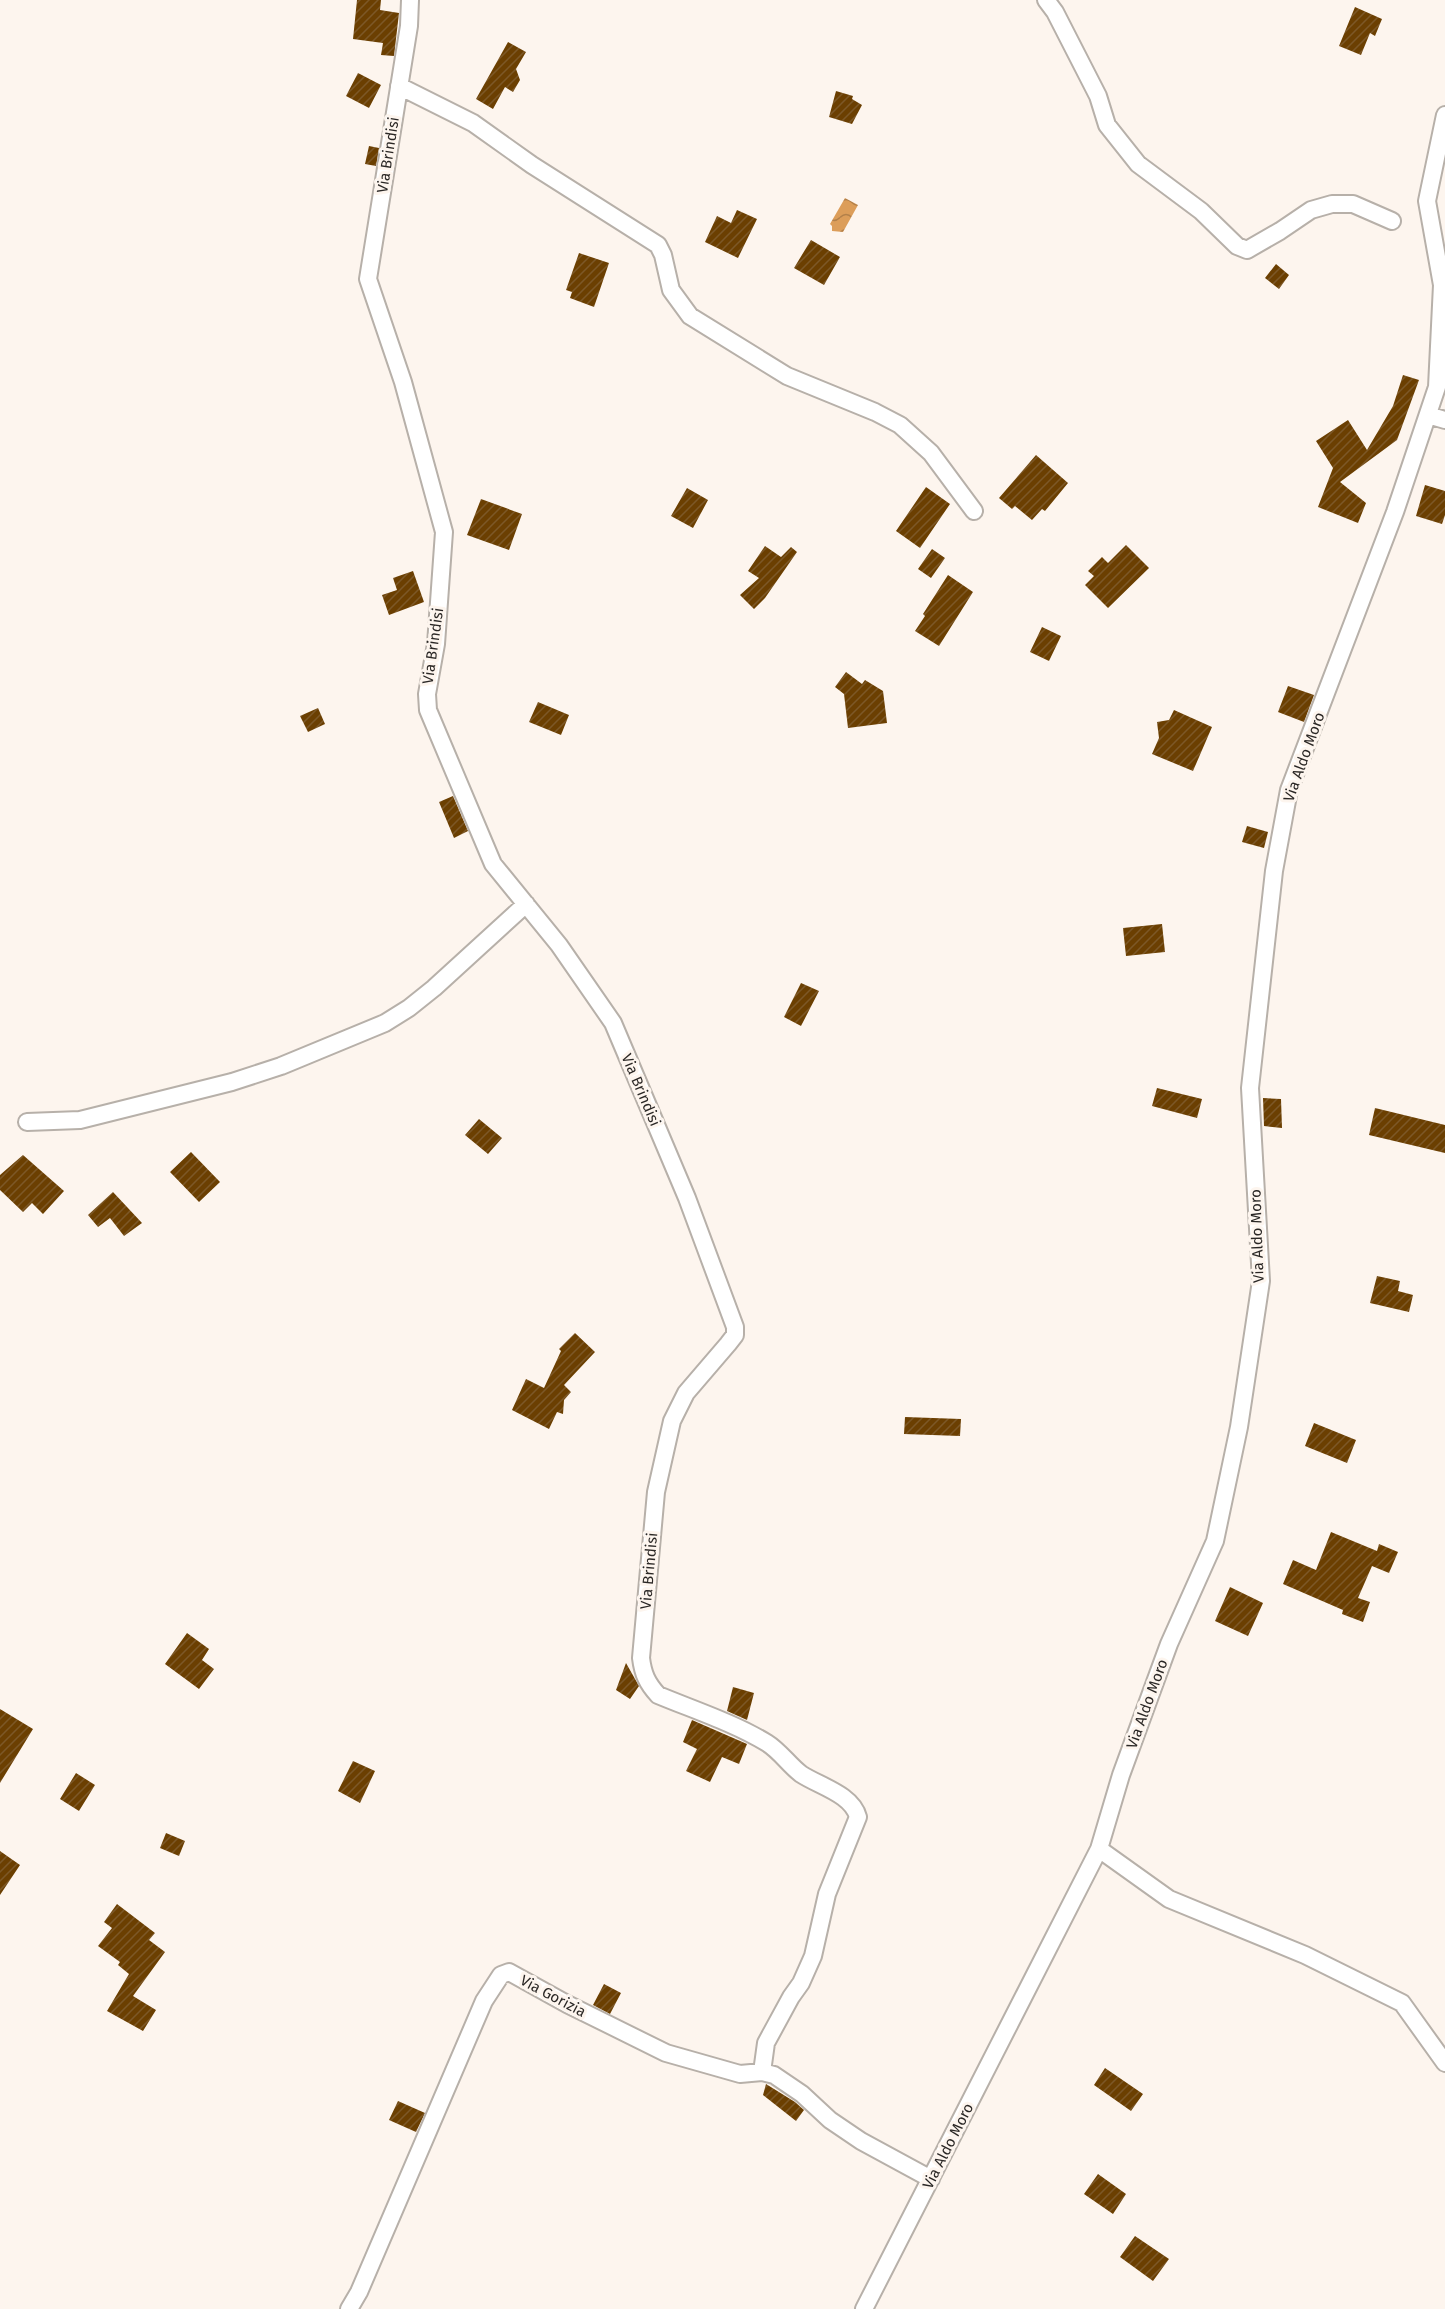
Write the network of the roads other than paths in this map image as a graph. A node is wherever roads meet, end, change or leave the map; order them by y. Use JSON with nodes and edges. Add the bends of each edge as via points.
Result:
{"nodes":[{"id":1,"x":410,"y":0,"type":"edge"},
{"id":2,"x":1046,"y":0,"type":"edge"},
{"id":3,"x":399,"y":86,"type":"junction"},
{"id":4,"x":1445,"y":114,"type":"edge"},
{"id":5,"x":1392,"y":221,"type":"dead end"},
{"id":6,"x":1428,"y":415,"type":"junction"},
{"id":7,"x":1445,"y":420,"type":"edge"},
{"id":8,"x":974,"y":511,"type":"dead end"},
{"id":9,"x":526,"y":904,"type":"junction"},
{"id":10,"x":27,"y":1122,"type":"dead end"},
{"id":11,"x":1099,"y":1849,"type":"junction"},
{"id":12,"x":1445,"y":2063,"type":"edge"},
{"id":13,"x":762,"y":2072,"type":"junction"},
{"id":14,"x":931,"y":2179,"type":"junction"},
{"id":15,"x":349,"y":2309,"type":"edge"},
{"id":16,"x":864,"y":2309,"type":"edge"}],
"edges":[{"from":1,"to":3,"type":"street","name":"Via Brindisi"},
{"from":2,"to":5,"type":"street","via":[[1090,81],[1107,125],[1138,164],[1201,211],[1237,246],[1247,250],[1311,210],[1332,204],[1353,204]]},
{"from":3,"to":8,"type":"street","via":[[473,123],[658,245],[671,290],[690,316],[787,376],[900,425],[931,453]]},
{"from":3,"to":9,"type":"street","name":"Via Brindisi","via":[[368,279],[403,382],[444,532],[436,644],[426,694],[428,710],[493,864]]},
{"from":4,"to":6,"type":"street","name":"Via Aldo Moro","via":[[1427,201],[1442,285],[1437,387]]},
{"from":6,"to":7,"type":"street"},
{"from":6,"to":11,"type":"street","name":"Via Aldo Moro","via":[[1289,790],[1274,871],[1250,1088],[1261,1281],[1239,1427],[1215,1541],[1169,1644],[1121,1775]]},
{"from":9,"to":10,"type":"street","via":[[434,988],[385,1023],[232,1082],[80,1120]]},
{"from":9,"to":13,"type":"street","name":"Via Brindisi","via":[[612,1023],[687,1198],[735,1327],[735,1335],[686,1393],[672,1421],[656,1492],[641,1658],[643,1674],[658,1695],[770,1744],[800,1773],[849,1802],[858,1817],[827,1894],[813,1956],[766,2043]]},
{"from":11,"to":12,"type":"street","via":[[1169,1899],[1305,1955],[1402,2003]]},
{"from":11,"to":14,"type":"street","name":"Via Aldo Moro"},
{"from":13,"to":14,"type":"street","name":"Via Gorizia","via":[[774,2075],[802,2094],[861,2141]]},
{"from":13,"to":15,"type":"street","name":"Via Gorizia","via":[[740,2074],[666,2053],[509,1972],[501,1975],[484,2001]]},
{"from":14,"to":16,"type":"street","name":"Via Aldo Moro"}]}
